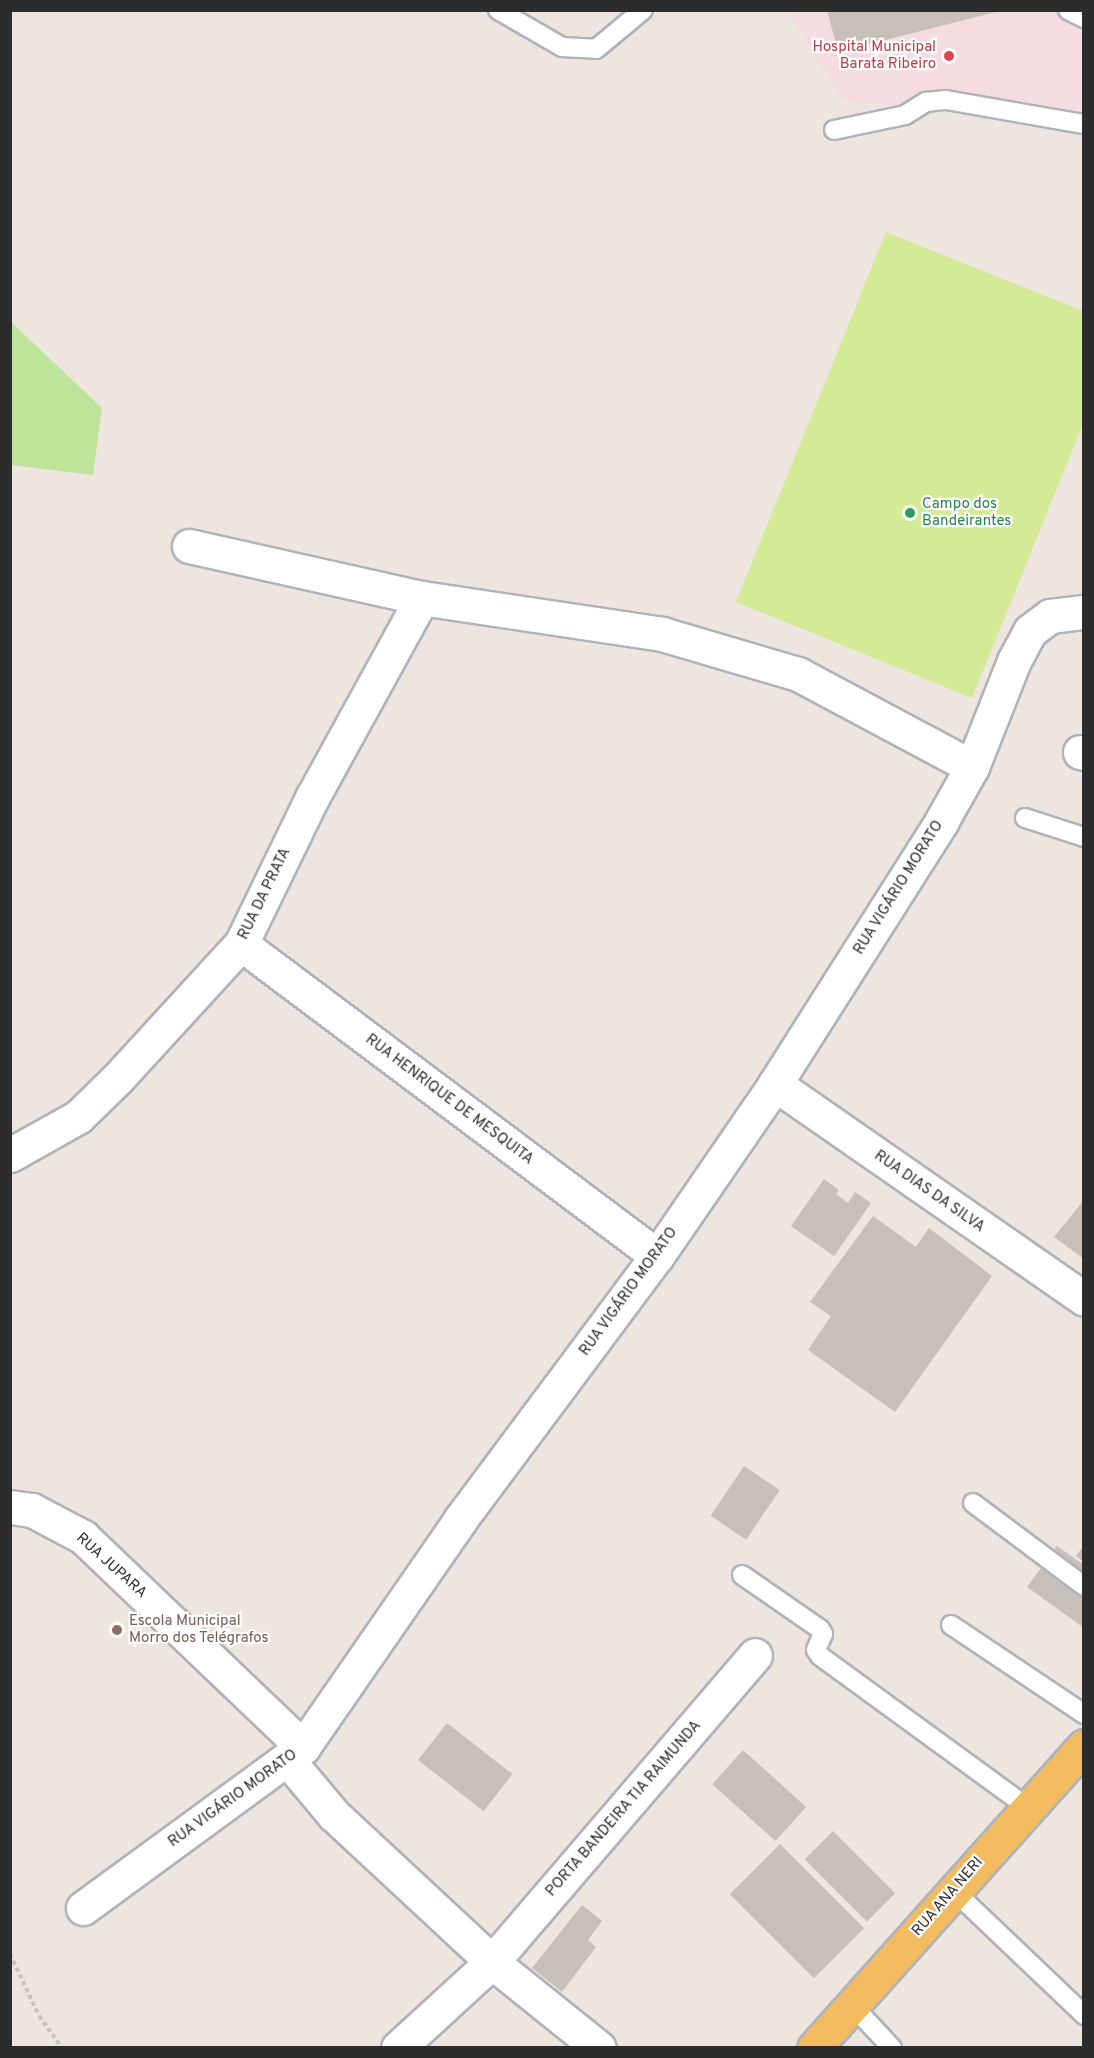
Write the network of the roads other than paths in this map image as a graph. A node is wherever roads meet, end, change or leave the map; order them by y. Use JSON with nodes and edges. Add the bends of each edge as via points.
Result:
{"nodes":[{"id":1,"x":498,"y":10,"type":"edge"},
{"id":2,"x":643,"y":10,"type":"edge"},
{"id":3,"x":1068,"y":10,"type":"edge"},
{"id":4,"x":1083,"y":18,"type":"edge"},
{"id":5,"x":1083,"y":124,"type":"edge"},
{"id":6,"x":834,"y":130,"type":"dead end"},
{"id":7,"x":189,"y":546,"type":"dead end"},
{"id":8,"x":422,"y":598,"type":"junction"},
{"id":9,"x":1083,"y":612,"type":"edge"},
{"id":10,"x":972,"y":767,"type":"junction"},
{"id":11,"x":1025,"y":818,"type":"dead end"},
{"id":12,"x":1083,"y":837,"type":"edge"},
{"id":13,"x":241,"y":944,"type":"junction"},
{"id":14,"x":775,"y":1084,"type":"junction"},
{"id":15,"x":10,"y":1155,"type":"edge"},
{"id":16,"x":657,"y":1256,"type":"junction"},
{"id":17,"x":1083,"y":1299,"type":"edge"},
{"id":18,"x":973,"y":1503,"type":"dead end"},
{"id":19,"x":10,"y":1507,"type":"edge"},
{"id":20,"x":742,"y":1575,"type":"dead end"},
{"id":21,"x":1083,"y":1586,"type":"edge"},
{"id":22,"x":951,"y":1625,"type":"dead end"},
{"id":23,"x":755,"y":1655,"type":"dead end"},
{"id":24,"x":1083,"y":1714,"type":"edge"},
{"id":25,"x":1083,"y":1749,"type":"edge"},
{"id":26,"x":295,"y":1753,"type":"junction"},
{"id":27,"x":1027,"y":1807,"type":"junction"},
{"id":28,"x":954,"y":1891,"type":"junction"},
{"id":29,"x":83,"y":1908,"type":"dead end"},
{"id":30,"x":492,"y":1962,"type":"junction"},
{"id":31,"x":852,"y":2005,"type":"junction"},
{"id":32,"x":1083,"y":2015,"type":"edge"},
{"id":33,"x":398,"y":2048,"type":"edge"},
{"id":34,"x":599,"y":2048,"type":"edge"},
{"id":35,"x":814,"y":2048,"type":"edge"},
{"id":36,"x":892,"y":2048,"type":"edge"}],
"edges":[{"from":1,"to":2,"type":"lane","via":[[562,47],[596,49]]},
{"from":3,"to":4,"type":"lane"},
{"from":5,"to":6,"type":"lane","via":[[946,100],[926,102],[905,115]]},
{"from":7,"to":8,"type":"street"},
{"from":8,"to":10,"type":"street","via":[[662,634],[798,674]]},
{"from":8,"to":13,"type":"street","name":"RUA DA PRATA","via":[[313,796]]},
{"from":9,"to":10,"type":"street","name":"RUA VIGÁRIO MORATO","via":[[1050,616],[1030,631]]},
{"from":10,"to":14,"type":"street","name":"RUA VIGÁRIO MORATO"},
{"from":11,"to":12,"type":"lane"},
{"from":13,"to":15,"type":"street","name":"RUA DA PRATA","via":[[78,1117]]},
{"from":13,"to":16,"type":"street","name":"RUA HENRIQUE DE MESQUITA"},
{"from":14,"to":16,"type":"street","name":"RUA VIGÁRIO MORATO"},
{"from":14,"to":17,"type":"street","name":"RUA DIAS DA SILVA"},
{"from":16,"to":26,"type":"street","name":"RUA VIGÁRIO MORATO","via":[[460,1520]]},
{"from":18,"to":21,"type":"lane"},
{"from":19,"to":26,"type":"street","name":"RUA JUPARA","via":[[32,1510],[83,1537]]},
{"from":20,"to":27,"type":"lane","via":[[820,1629],[823,1634],[816,1650],[820,1656]]},
{"from":22,"to":24,"type":"lane"},
{"from":23,"to":30,"type":"street","name":"PORTA BANDEIRA TIA RAIMUNDA"},
{"from":25,"to":27,"type":"main road","name":"RUA ANA NERI"},
{"from":26,"to":29,"type":"street","name":"RUA VIGÁRIO MORATO"},
{"from":26,"to":30,"type":"street","name":"RUA JUPARA","via":[[334,1815]]},
{"from":27,"to":28,"type":"main road","name":"RUA ANA NERI"},
{"from":28,"to":31,"type":"main road","name":"RUA ANA NERI"},
{"from":28,"to":32,"type":"lane"},
{"from":30,"to":33,"type":"street","name":"PORTA BANDEIRA TIA RAIMUNDA"},
{"from":30,"to":34,"type":"street"},
{"from":31,"to":35,"type":"main road","name":"RUA ANA NERI"},
{"from":31,"to":36,"type":"lane"}]}
